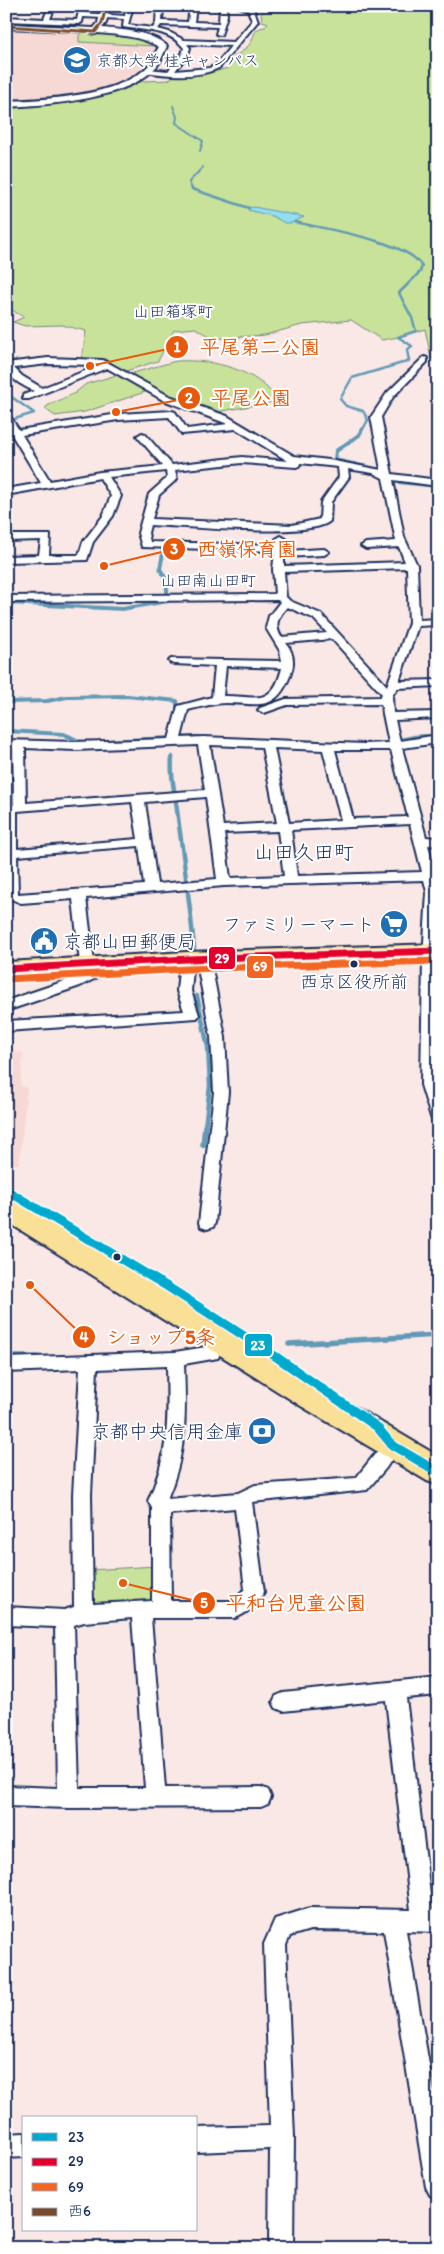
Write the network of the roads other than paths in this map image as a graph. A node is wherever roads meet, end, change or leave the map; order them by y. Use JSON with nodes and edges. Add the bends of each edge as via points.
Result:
{"nodes":[{"id":1,"x":52,"y":6,"type":"edge"},
{"id":2,"x":83,"y":6,"type":"edge"},
{"id":3,"x":106,"y":6,"type":"edge"},
{"id":4,"x":130,"y":6,"type":"edge"},
{"id":5,"x":160,"y":6,"type":"edge"},
{"id":6,"x":193,"y":6,"type":"edge"},
{"id":7,"x":223,"y":6,"type":"edge"},
{"id":8,"x":240,"y":6,"type":"edge"},
{"id":9,"x":291,"y":6,"type":"edge"},
{"id":10,"x":296,"y":6,"type":"edge"},
{"id":11,"x":302,"y":6,"type":"edge"},
{"id":12,"x":82,"y":15,"type":"junction"},
{"id":13,"x":104,"y":17,"type":"junction"},
{"id":14,"x":128,"y":18,"type":"junction"},
{"id":15,"x":6,"y":19,"type":"edge"},
{"id":16,"x":46,"y":22,"type":"junction"},
{"id":17,"x":159,"y":23,"type":"junction"},
{"id":18,"x":191,"y":24,"type":"junction"},
{"id":19,"x":222,"y":25,"type":"junction"},
{"id":20,"x":6,"y":26,"type":"edge"},
{"id":21,"x":154,"y":30,"type":"junction"},
{"id":22,"x":96,"y":32,"type":"junction"},
{"id":23,"x":141,"y":35,"type":"junction"},
{"id":24,"x":183,"y":42,"type":"junction"},
{"id":25,"x":211,"y":43,"type":"junction"},
{"id":26,"x":235,"y":44,"type":"junction"},
{"id":27,"x":148,"y":71,"type":"junction"},
{"id":28,"x":170,"y":73,"type":"junction"},
{"id":29,"x":6,"y":104,"type":"edge"},
{"id":30,"x":413,"y":360,"type":"dead end"},
{"id":31,"x":108,"y":365,"type":"junction"},
{"id":32,"x":8,"y":366,"type":"edge"},
{"id":33,"x":42,"y":391,"type":"junction"},
{"id":34,"x":26,"y":397,"type":"dead end"},
{"id":35,"x":6,"y":417,"type":"edge"},
{"id":36,"x":237,"y":426,"type":"junction"},
{"id":37,"x":17,"y":433,"type":"junction"},
{"id":38,"x":142,"y":436,"type":"dead end"},
{"id":39,"x":343,"y":466,"type":"junction"},
{"id":40,"x":170,"y":468,"type":"junction"},
{"id":41,"x":104,"y":475,"type":"junction"},
{"id":42,"x":386,"y":476,"type":"junction"},
{"id":43,"x":438,"y":483,"type":"edge"},
{"id":44,"x":47,"y":484,"type":"junction"},
{"id":45,"x":6,"y":492,"type":"edge"},
{"id":46,"x":146,"y":522,"type":"junction"},
{"id":47,"x":282,"y":528,"type":"junction"},
{"id":48,"x":6,"y":538,"type":"edge"},
{"id":49,"x":402,"y":544,"type":"junction"},
{"id":50,"x":366,"y":546,"type":"dead end"},
{"id":51,"x":280,"y":551,"type":"junction"},
{"id":52,"x":324,"y":552,"type":"dead end"},
{"id":53,"x":6,"y":559,"type":"edge"},
{"id":54,"x":44,"y":559,"type":"junction"},
{"id":55,"x":412,"y":565,"type":"junction"},
{"id":56,"x":278,"y":569,"type":"junction"},
{"id":57,"x":6,"y":599,"type":"edge"},
{"id":58,"x":283,"y":600,"type":"junction"},
{"id":59,"x":438,"y":622,"type":"edge"},
{"id":60,"x":414,"y":623,"type":"junction"},
{"id":61,"x":334,"y":636,"type":"junction"},
{"id":62,"x":279,"y":640,"type":"junction"},
{"id":63,"x":175,"y":661,"type":"dead end"},
{"id":64,"x":221,"y":663,"type":"junction"},
{"id":65,"x":287,"y":665,"type":"junction"},
{"id":66,"x":438,"y":683,"type":"edge"},
{"id":67,"x":389,"y":693,"type":"junction"},
{"id":68,"x":217,"y":700,"type":"junction"},
{"id":69,"x":264,"y":710,"type":"dead end"},
{"id":70,"x":438,"y":715,"type":"edge"},
{"id":71,"x":388,"y":717,"type":"junction"},
{"id":72,"x":438,"y":739,"type":"edge"},
{"id":73,"x":203,"y":741,"type":"junction"},
{"id":74,"x":175,"y":742,"type":"junction"},
{"id":75,"x":267,"y":744,"type":"junction"},
{"id":76,"x":13,"y":745,"type":"edge"},
{"id":77,"x":395,"y":746,"type":"junction"},
{"id":78,"x":328,"y":747,"type":"junction"},
{"id":79,"x":212,"y":793,"type":"junction"},
{"id":80,"x":138,"y":798,"type":"junction"},
{"id":81,"x":20,"y":807,"type":"junction"},
{"id":82,"x":8,"y":818,"type":"edge"},
{"id":83,"x":413,"y":820,"type":"junction"},
{"id":84,"x":348,"y":823,"type":"junction"},
{"id":85,"x":284,"y":826,"type":"junction"},
{"id":86,"x":217,"y":830,"type":"junction"},
{"id":87,"x":421,"y":841,"type":"junction"},
{"id":88,"x":145,"y":842,"type":"junction"},
{"id":89,"x":438,"y":842,"type":"edge"},
{"id":90,"x":10,"y":853,"type":"junction"},
{"id":91,"x":429,"y":876,"type":"junction"},
{"id":92,"x":292,"y":880,"type":"junction"},
{"id":93,"x":224,"y":882,"type":"junction"},
{"id":94,"x":151,"y":888,"type":"junction"},
{"id":95,"x":436,"y":892,"type":"edge"},
{"id":96,"x":79,"y":894,"type":"junction"},
{"id":97,"x":434,"y":952,"type":"edge"},
{"id":98,"x":195,"y":958,"type":"junction"},
{"id":99,"x":87,"y":963,"type":"junction"},
{"id":100,"x":111,"y":963,"type":"junction"},
{"id":101,"x":6,"y":969,"type":"edge"},
{"id":102,"x":6,"y":1006,"type":"edge"},
{"id":103,"x":433,"y":1018,"type":"edge"},
{"id":104,"x":6,"y":1026,"type":"edge"},
{"id":105,"x":438,"y":1117,"type":"edge"},
{"id":106,"x":6,"y":1190,"type":"edge"},
{"id":107,"x":6,"y":1208,"type":"edge"},
{"id":108,"x":6,"y":1223,"type":"edge"},
{"id":109,"x":207,"y":1223,"type":"dead end"},
{"id":110,"x":212,"y":1353,"type":"junction"},
{"id":111,"x":175,"y":1359,"type":"junction"},
{"id":112,"x":89,"y":1362,"type":"junction"},
{"id":113,"x":6,"y":1365,"type":"edge"},
{"id":114,"x":392,"y":1445,"type":"junction"},
{"id":115,"x":438,"y":1472,"type":"edge"},
{"id":116,"x":243,"y":1500,"type":"junction"},
{"id":117,"x":161,"y":1507,"type":"junction"},
{"id":118,"x":141,"y":1608,"type":"junction"},
{"id":119,"x":162,"y":1608,"type":"junction"},
{"id":120,"x":84,"y":1613,"type":"junction"},
{"id":121,"x":6,"y":1616,"type":"edge"},
{"id":122,"x":64,"y":1619,"type":"junction"},
{"id":123,"x":438,"y":1686,"type":"edge"},
{"id":124,"x":395,"y":1690,"type":"junction"},
{"id":125,"x":283,"y":1702,"type":"dead end"},
{"id":126,"x":6,"y":1796,"type":"edge"},
{"id":127,"x":261,"y":1797,"type":"dead end"},
{"id":128,"x":69,"y":1798,"type":"junction"},
{"id":129,"x":156,"y":1798,"type":"junction"},
{"id":130,"x":393,"y":1921,"type":"junction"},
{"id":131,"x":431,"y":1921,"type":"edge"},
{"id":132,"x":282,"y":2137,"type":"junction"},
{"id":133,"x":198,"y":2140,"type":"edge"},
{"id":134,"x":22,"y":2145,"type":"edge"},
{"id":135,"x":6,"y":2146,"type":"edge"},
{"id":136,"x":438,"y":2187,"type":"edge"},
{"id":137,"x":281,"y":2248,"type":"edge"}],
"edges":[{"from":1,"to":16,"type":"street"},
{"from":2,"to":12,"type":"street"},
{"from":3,"to":13,"type":"street"},
{"from":4,"to":14,"type":"street"},
{"from":5,"to":17,"type":"street"},
{"from":6,"to":18,"type":"street"},
{"from":7,"to":19,"type":"street"},
{"from":8,"to":26,"type":"street","via":[[252,9],[254,21]]},
{"from":9,"to":10,"type":"street"},
{"from":10,"to":11,"type":"street"},
{"from":12,"to":13,"type":"street"},
{"from":12,"to":16,"type":"street","via":[[79,22]]},
{"from":13,"to":14,"type":"street"},
{"from":13,"to":22,"type":"street"},
{"from":14,"to":21,"type":"street","via":[[125,26]]},
{"from":15,"to":16,"type":"street","via":[[17,17]]},
{"from":17,"to":18,"type":"street"},
{"from":17,"to":21,"type":"street"},
{"from":18,"to":19,"type":"street"},
{"from":19,"to":25,"type":"street"},
{"from":20,"to":22,"type":"street"},
{"from":21,"to":23,"type":"street"},
{"from":21,"to":24,"type":"street"},
{"from":22,"to":23,"type":"street"},
{"from":23,"to":27,"type":"street","via":[[163,46],[162,54]]},
{"from":24,"to":25,"type":"street"},
{"from":24,"to":28,"type":"street","via":[[187,48],[185,54]]},
{"from":25,"to":26,"type":"street"},
{"from":26,"to":28,"type":"street","via":[[217,67],[182,74]]},
{"from":27,"to":28,"type":"street"},
{"from":27,"to":29,"type":"street","via":[[120,86],[95,93],[55,101]]},
{"from":30,"to":42,"type":"street","via":[[424,360],[390,395],[376,417]]},
{"from":31,"to":32,"type":"street","via":[[48,361]]},
{"from":31,"to":33,"type":"street"},
{"from":31,"to":36,"type":"street","via":[[166,398],[224,418]]},
{"from":32,"to":33,"type":"street","via":[[20,380]]},
{"from":33,"to":34,"type":"street"},
{"from":35,"to":37,"type":"street"},
{"from":36,"to":37,"type":"street","via":[[185,432],[172,414],[118,417]]},
{"from":36,"to":39,"type":"street","via":[[292,459]]},
{"from":37,"to":44,"type":"street"},
{"from":38,"to":40,"type":"street"},
{"from":39,"to":40,"type":"street","via":[[242,460]]},
{"from":39,"to":42,"type":"street"},
{"from":39,"to":47,"type":"street","via":[[344,477],[326,502],[325,521],[316,526]]},
{"from":40,"to":41,"type":"street"},
{"from":40,"to":46,"type":"street","via":[[172,478],[154,494]]},
{"from":41,"to":44,"type":"street"},
{"from":41,"to":54,"type":"street","via":[[116,496],[108,516],[88,542],[83,558]]},
{"from":42,"to":43,"type":"street"},
{"from":42,"to":49,"type":"street"},
{"from":44,"to":45,"type":"street"},
{"from":46,"to":47,"type":"street"},
{"from":46,"to":51,"type":"street","via":[[143,533],[146,545]]},
{"from":47,"to":51,"type":"street"},
{"from":48,"to":54,"type":"street","via":[[46,537]]},
{"from":49,"to":50,"type":"street"},
{"from":49,"to":55,"type":"street"},
{"from":51,"to":52,"type":"street"},
{"from":51,"to":56,"type":"street"},
{"from":53,"to":54,"type":"street"},
{"from":55,"to":56,"type":"street"},
{"from":55,"to":60,"type":"street"},
{"from":56,"to":58,"type":"street"},
{"from":57,"to":58,"type":"street"},
{"from":58,"to":61,"type":"street","via":[[317,616]]},
{"from":58,"to":62,"type":"street","via":[[272,622],[272,631]]},
{"from":59,"to":60,"type":"street"},
{"from":60,"to":67,"type":"street"},
{"from":61,"to":62,"type":"street"},
{"from":61,"to":67,"type":"street"},
{"from":62,"to":65,"type":"street","via":[[286,651]]},
{"from":63,"to":64,"type":"street"},
{"from":64,"to":65,"type":"street"},
{"from":64,"to":68,"type":"street"},
{"from":65,"to":68,"type":"street","via":[[287,672],[272,698],[262,703]]},
{"from":66,"to":67,"type":"street"},
{"from":67,"to":69,"type":"street","via":[[286,702]]},
{"from":67,"to":71,"type":"street"},
{"from":68,"to":74,"type":"street","via":[[182,708]]},
{"from":70,"to":71,"type":"street"},
{"from":71,"to":77,"type":"street"},
{"from":72,"to":77,"type":"street"},
{"from":73,"to":74,"type":"street"},
{"from":73,"to":75,"type":"street"},
{"from":73,"to":79,"type":"street"},
{"from":74,"to":76,"type":"street"},
{"from":75,"to":78,"type":"street"},
{"from":75,"to":85,"type":"street"},
{"from":76,"to":81,"type":"street"},
{"from":77,"to":78,"type":"street"},
{"from":77,"to":83,"type":"street"},
{"from":78,"to":84,"type":"street"},
{"from":79,"to":80,"type":"street"},
{"from":79,"to":86,"type":"street"},
{"from":80,"to":81,"type":"street"},
{"from":80,"to":88,"type":"street"},
{"from":81,"to":82,"type":"street","via":[[11,809]]},
{"from":82,"to":90,"type":"street"},
{"from":83,"to":84,"type":"street"},
{"from":83,"to":87,"type":"street"},
{"from":84,"to":85,"type":"street"},
{"from":85,"to":86,"type":"street"},
{"from":85,"to":92,"type":"street"},
{"from":86,"to":93,"type":"street"},
{"from":87,"to":89,"type":"street"},
{"from":87,"to":91,"type":"street"},
{"from":88,"to":90,"type":"street"},
{"from":88,"to":94,"type":"street"},
{"from":90,"to":96,"type":"street","via":[[12,896],[21,899]]},
{"from":91,"to":92,"type":"street"},
{"from":91,"to":95,"type":"street"},
{"from":92,"to":93,"type":"street"},
{"from":93,"to":94,"type":"street"},
{"from":94,"to":96,"type":"street"},
{"from":95,"to":97,"type":"street"},
{"from":96,"to":99,"type":"street"},
{"from":97,"to":98,"type":"main road"},
{"from":97,"to":103,"type":"street"},
{"from":98,"to":100,"type":"main road"},
{"from":98,"to":104,"type":"street","via":[[184,991],[192,1016]]},
{"from":98,"to":109,"type":"street","via":[[218,1037],[221,1092]]},
{"from":99,"to":100,"type":"main road"},
{"from":99,"to":101,"type":"main road"},
{"from":100,"to":102,"type":"street","via":[[89,976]]},
{"from":103,"to":105,"type":"street","via":[[428,1086]]},
{"from":106,"to":114,"type":"highway","via":[[168,1287],[275,1356],[377,1427]]},
{"from":107,"to":114,"type":"highway"},
{"from":108,"to":110,"type":"highway"},
{"from":110,"to":111,"type":"street"},
{"from":110,"to":114,"type":"highway","via":[[370,1440]]},
{"from":111,"to":112,"type":"street"},
{"from":111,"to":117,"type":"street","via":[[174,1451],[158,1501]]},
{"from":112,"to":113,"type":"street"},
{"from":112,"to":120,"type":"street","via":[[82,1495]]},
{"from":114,"to":115,"type":"highway"},
{"from":114,"to":116,"type":"street","via":[[361,1485],[255,1493]]},
{"from":116,"to":117,"type":"street"},
{"from":116,"to":119,"type":"street","via":[[255,1592],[235,1610]]},
{"from":117,"to":119,"type":"street"},
{"from":118,"to":119,"type":"street"},
{"from":118,"to":120,"type":"street"},
{"from":118,"to":129,"type":"street"},
{"from":120,"to":122,"type":"street"},
{"from":121,"to":122,"type":"street"},
{"from":122,"to":128,"type":"street"},
{"from":123,"to":124,"type":"street"},
{"from":124,"to":125,"type":"street"},
{"from":124,"to":131,"type":"street"},
{"from":126,"to":128,"type":"street"},
{"from":127,"to":129,"type":"street"},
{"from":128,"to":129,"type":"street"},
{"from":130,"to":131,"type":"street"},
{"from":130,"to":132,"type":"street","via":[[310,1919],[283,1927],[275,1944]]},
{"from":130,"to":136,"type":"street"},
{"from":132,"to":133,"type":"street"},
{"from":132,"to":137,"type":"street"},
{"from":134,"to":135,"type":"street"}]}
